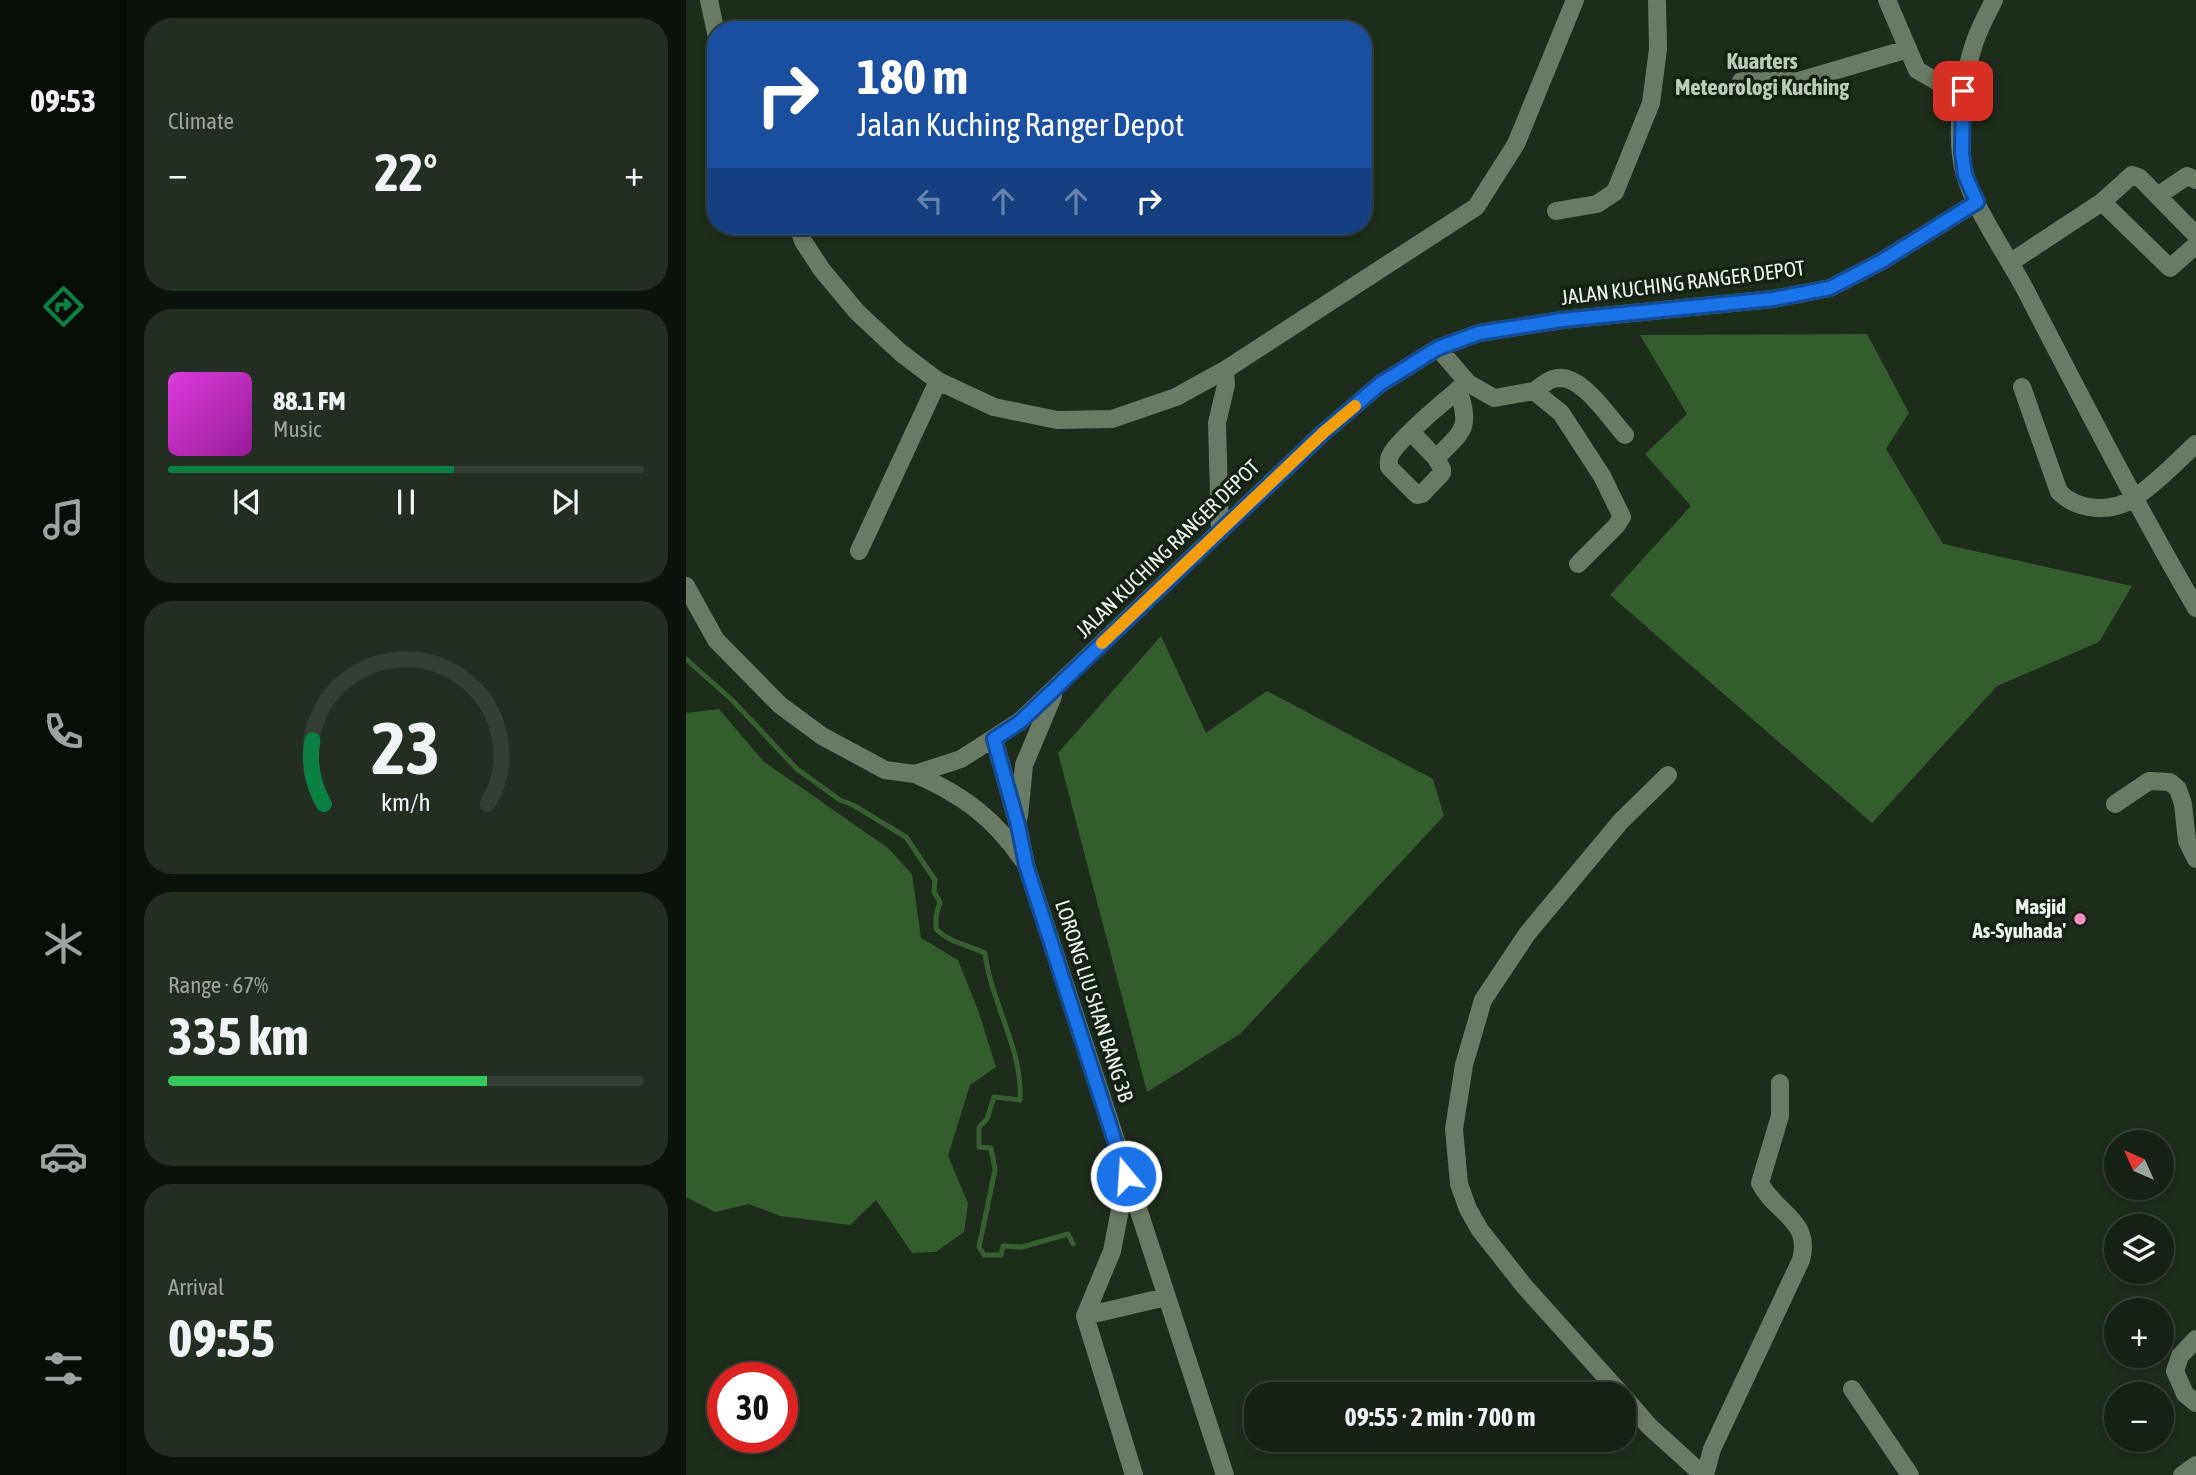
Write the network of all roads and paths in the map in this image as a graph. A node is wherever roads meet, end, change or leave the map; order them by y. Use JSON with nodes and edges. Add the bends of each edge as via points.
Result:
{"nodes":[{"id":1,"x":709,"y":0,"type":"edge"},
{"id":2,"x":1575,"y":0,"type":"edge"},
{"id":3,"x":1657,"y":0,"type":"edge"},
{"id":4,"x":1887,"y":0,"type":"edge"},
{"id":5,"x":1994,"y":0,"type":"edge"},
{"id":6,"x":713,"y":21,"type":"edge"},
{"id":7,"x":1908,"y":49,"type":"junction"},
{"id":8,"x":1741,"y":81,"type":"dead end"},
{"id":9,"x":1963,"y":91,"type":"junction"},
{"id":10,"x":2196,"y":180,"type":"edge"},
{"id":11,"x":2159,"y":195,"type":"junction"},
{"id":12,"x":1977,"y":202,"type":"junction"},
{"id":13,"x":2102,"y":202,"type":"junction"},
{"id":14,"x":1556,"y":211,"type":"dead end"},
{"id":15,"x":801,"y":235,"type":"edge"},
{"id":16,"x":2196,"y":235,"type":"edge"},
{"id":17,"x":2196,"y":245,"type":"edge"},
{"id":18,"x":2011,"y":262,"type":"junction"},
{"id":19,"x":1438,"y":348,"type":"junction"},
{"id":20,"x":1225,"y":370,"type":"junction"},
{"id":21,"x":938,"y":381,"type":"junction"},
{"id":22,"x":1463,"y":386,"type":"junction"},
{"id":23,"x":2022,"y":387,"type":"dead end"},
{"id":24,"x":1534,"y":391,"type":"junction"},
{"id":25,"x":1412,"y":433,"type":"junction"},
{"id":26,"x":1625,"y":435,"type":"dead end"},
{"id":27,"x":2196,"y":444,"type":"edge"},
{"id":28,"x":1436,"y":458,"type":"junction"},
{"id":29,"x":2133,"y":499,"type":"junction"},
{"id":30,"x":1220,"y":531,"type":"junction"},
{"id":31,"x":859,"y":551,"type":"dead end"},
{"id":32,"x":1578,"y":564,"type":"dead end"},
{"id":33,"x":686,"y":586,"type":"edge"},
{"id":34,"x":2196,"y":608,"type":"edge"},
{"id":35,"x":1057,"y":686,"type":"junction"},
{"id":36,"x":994,"y":739,"type":"junction"},
{"id":37,"x":915,"y":774,"type":"junction"},
{"id":38,"x":1668,"y":775,"type":"dead end"},
{"id":39,"x":2115,"y":804,"type":"dead end"},
{"id":40,"x":1018,"y":825,"type":"junction"},
{"id":41,"x":2196,"y":859,"type":"edge"},
{"id":42,"x":1026,"y":865,"type":"junction"},
{"id":43,"x":1780,"y":1083,"type":"dead end"},
{"id":44,"x":1126,"y":1176,"type":"junction"},
{"id":45,"x":1166,"y":1297,"type":"junction"},
{"id":46,"x":1085,"y":1315,"type":"junction"},
{"id":47,"x":2196,"y":1339,"type":"edge"},
{"id":48,"x":1610,"y":1382,"type":"edge"},
{"id":49,"x":1852,"y":1389,"type":"dead end"},
{"id":50,"x":2196,"y":1403,"type":"edge"},
{"id":51,"x":1636,"y":1410,"type":"edge"},
{"id":52,"x":2196,"y":1465,"type":"edge"},
{"id":53,"x":1134,"y":1475,"type":"edge"},
{"id":54,"x":1225,"y":1475,"type":"edge"},
{"id":55,"x":1704,"y":1475,"type":"edge"},
{"id":56,"x":1909,"y":1475,"type":"edge"},
{"id":57,"x":2182,"y":1475,"type":"edge"}],
"edges":[{"from":1,"to":6,"type":"street"},
{"from":2,"to":20,"type":"street","via":[[1516,144],[1476,207]]},
{"from":3,"to":14,"type":"street","via":[[1658,49],[1651,103],[1615,192],[1597,204]]},
{"from":4,"to":7,"type":"street"},
{"from":5,"to":9,"type":"street","via":[[1974,43]]},
{"from":7,"to":8,"type":"street","via":[[1799,81]]},
{"from":7,"to":9,"type":"street","via":[[1917,70]]},
{"from":9,"to":12,"type":"street","via":[[1962,153],[1965,175]]},
{"from":10,"to":11,"type":"street","via":[[2188,176]]},
{"from":11,"to":13,"type":"street","via":[[2132,175]]},
{"from":11,"to":16,"type":"street"},
{"from":12,"to":18,"type":"street"},
{"from":12,"to":19,"type":"street","name":"JALAN KUCHING RANGER DEPOT","via":[[1830,288],[1773,299],[1562,320],[1479,333]]},
{"from":13,"to":17,"type":"street","via":[[2170,268]]},
{"from":13,"to":18,"type":"street"},
{"from":15,"to":21,"type":"street","via":[[822,270],[857,312]]},
{"from":18,"to":29,"type":"street"},
{"from":19,"to":22,"type":"street"},
{"from":19,"to":30,"type":"street","name":"JALAN KUCHING RANGER DEPOT","via":[[1380,384]]},
{"from":20,"to":21,"type":"street","via":[[1176,397],[1112,419],[1057,420],[994,407]]},
{"from":20,"to":30,"type":"street","via":[[1217,423]]},
{"from":21,"to":31,"type":"street"},
{"from":22,"to":24,"type":"street","via":[[1494,398]]},
{"from":22,"to":25,"type":"street"},
{"from":22,"to":28,"type":"street","via":[[1465,422],[1461,433]]},
{"from":23,"to":29,"type":"street","via":[[2059,492],[2066,500],[2104,509]]},
{"from":24,"to":26,"type":"street","via":[[1554,379],[1568,378],[1581,384]]},
{"from":24,"to":32,"type":"street","via":[[1561,413],[1622,517]]},
{"from":25,"to":28,"type":"street"},
{"from":25,"to":28,"type":"street","via":[[1391,453],[1389,467],[1417,495],[1442,473]]},
{"from":27,"to":29,"type":"street"},
{"from":29,"to":34,"type":"street"},
{"from":30,"to":35,"type":"street","name":"JALAN KUCHING RANGER DEPOT"},
{"from":33,"to":37,"type":"street","name":"JALAN KUCHING RANGER DEPOT","via":[[716,640],[780,705],[822,736],[885,770]]},
{"from":35,"to":36,"type":"street","name":"JALAN KUCHING RANGER DEPOT","via":[[1020,722]]},
{"from":35,"to":40,"type":"street","via":[[1024,765]]},
{"from":36,"to":37,"type":"street","name":"JALAN KUCHING RANGER DEPOT","via":[[961,760]]},
{"from":36,"to":40,"type":"street","name":"LORONG LIU SHAN BANG 3B"},
{"from":37,"to":42,"type":"street","via":[[977,808],[1011,842]]},
{"from":38,"to":48,"type":"street","via":[[1621,821],[1527,934],[1483,1000],[1464,1065],[1454,1129],[1459,1184],[1480,1230]]},
{"from":39,"to":41,"type":"street","via":[[2149,781],[2169,782],[2178,789],[2187,841]]},
{"from":40,"to":42,"type":"street","name":"LORONG LIU SHAN BANG 3B"},
{"from":42,"to":44,"type":"street","name":"LORONG LIU SHAN BANG 3B"},
{"from":43,"to":55,"type":"street","via":[[1780,1116],[1760,1183],[1799,1229],[1805,1245],[1712,1448]]},
{"from":44,"to":45,"type":"street","name":"LORONG LIU SHAN BANG 3B"},
{"from":44,"to":46,"type":"street","via":[[1112,1251]]},
{"from":45,"to":46,"type":"street"},
{"from":45,"to":54,"type":"street","name":"LORONG LIU SHAN BANG 3B"},
{"from":46,"to":53,"type":"street"},
{"from":47,"to":50,"type":"street","via":[[2180,1356],[2175,1371],[2185,1394]]},
{"from":49,"to":56,"type":"street"},
{"from":51,"to":55,"type":"street"},
{"from":52,"to":57,"type":"street"}]}
